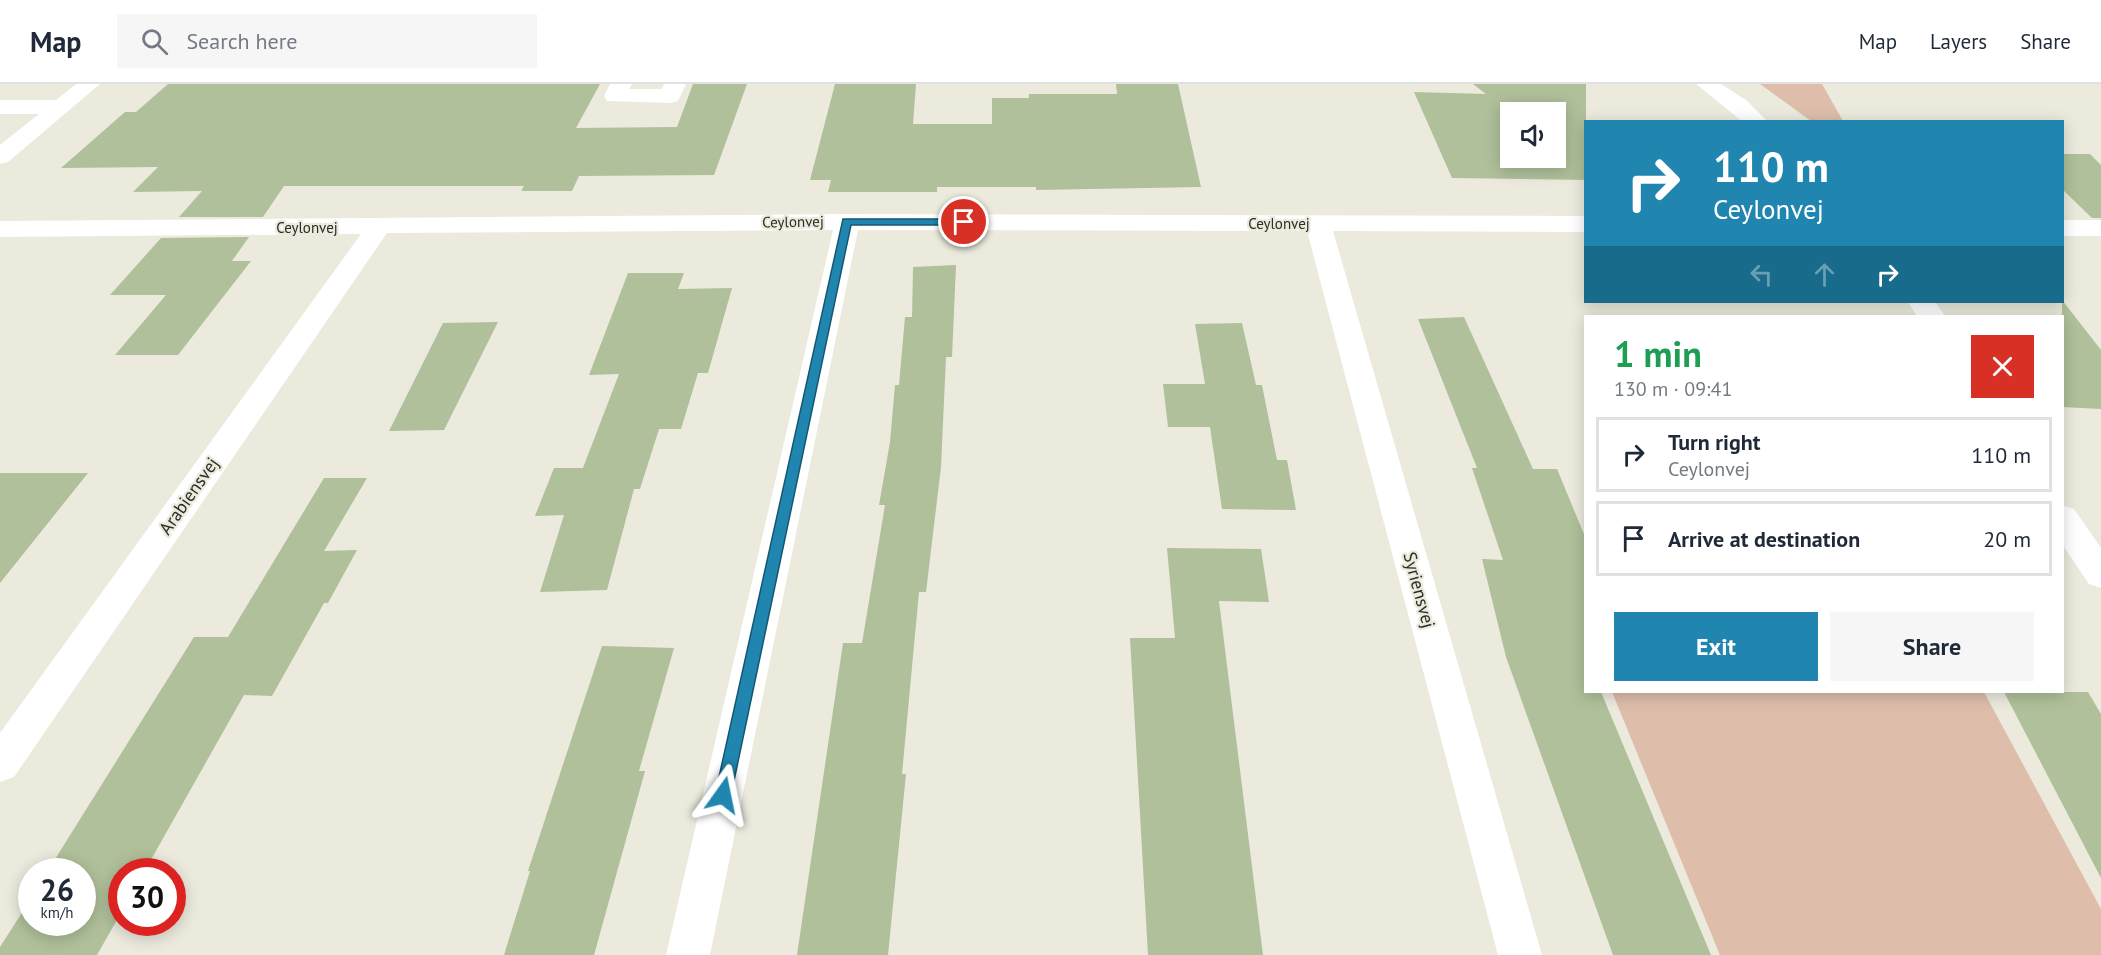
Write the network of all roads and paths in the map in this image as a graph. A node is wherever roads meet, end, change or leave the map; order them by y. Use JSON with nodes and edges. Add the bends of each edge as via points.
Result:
{"nodes":[{"id":1,"x":89,"y":84,"type":"edge"},
{"id":2,"x":621,"y":84,"type":"edge"},
{"id":3,"x":675,"y":84,"type":"edge"},
{"id":4,"x":1707,"y":84,"type":"edge"},
{"id":5,"x":0,"y":107,"type":"edge"},
{"id":6,"x":60,"y":107,"type":"junction"},
{"id":7,"x":1755,"y":120,"type":"edge"},
{"id":8,"x":0,"y":157,"type":"edge"},
{"id":9,"x":847,"y":222,"type":"junction"},
{"id":10,"x":1318,"y":224,"type":"junction"},
{"id":11,"x":1584,"y":224,"type":"edge"},
{"id":12,"x":378,"y":228,"type":"junction"},
{"id":13,"x":2064,"y":228,"type":"edge"},
{"id":14,"x":2101,"y":228,"type":"edge"},
{"id":15,"x":0,"y":229,"type":"edge"},
{"id":16,"x":2064,"y":520,"type":"edge"},
{"id":17,"x":2101,"y":575,"type":"edge"},
{"id":18,"x":0,"y":765,"type":"edge"},
{"id":19,"x":688,"y":955,"type":"edge"},
{"id":20,"x":1520,"y":955,"type":"edge"}],
"edges":[{"from":1,"to":6,"type":"street"},
{"from":2,"to":3,"type":"street","via":[[615,96],[670,96]]},
{"from":4,"to":7,"type":"street"},
{"from":5,"to":6,"type":"street"},
{"from":6,"to":8,"type":"street"},
{"from":9,"to":10,"type":"street","name":"Ceylonvej"},
{"from":9,"to":12,"type":"street","name":"Ceylonvej"},
{"from":9,"to":19,"type":"street"},
{"from":10,"to":11,"type":"street","name":"Ceylonvej"},
{"from":10,"to":20,"type":"street","name":"Syriensvej"},
{"from":12,"to":15,"type":"street","name":"Ceylonvej"},
{"from":12,"to":18,"type":"street","name":"Arabiensvej"},
{"from":13,"to":14,"type":"street"},
{"from":16,"to":17,"type":"street"}]}
